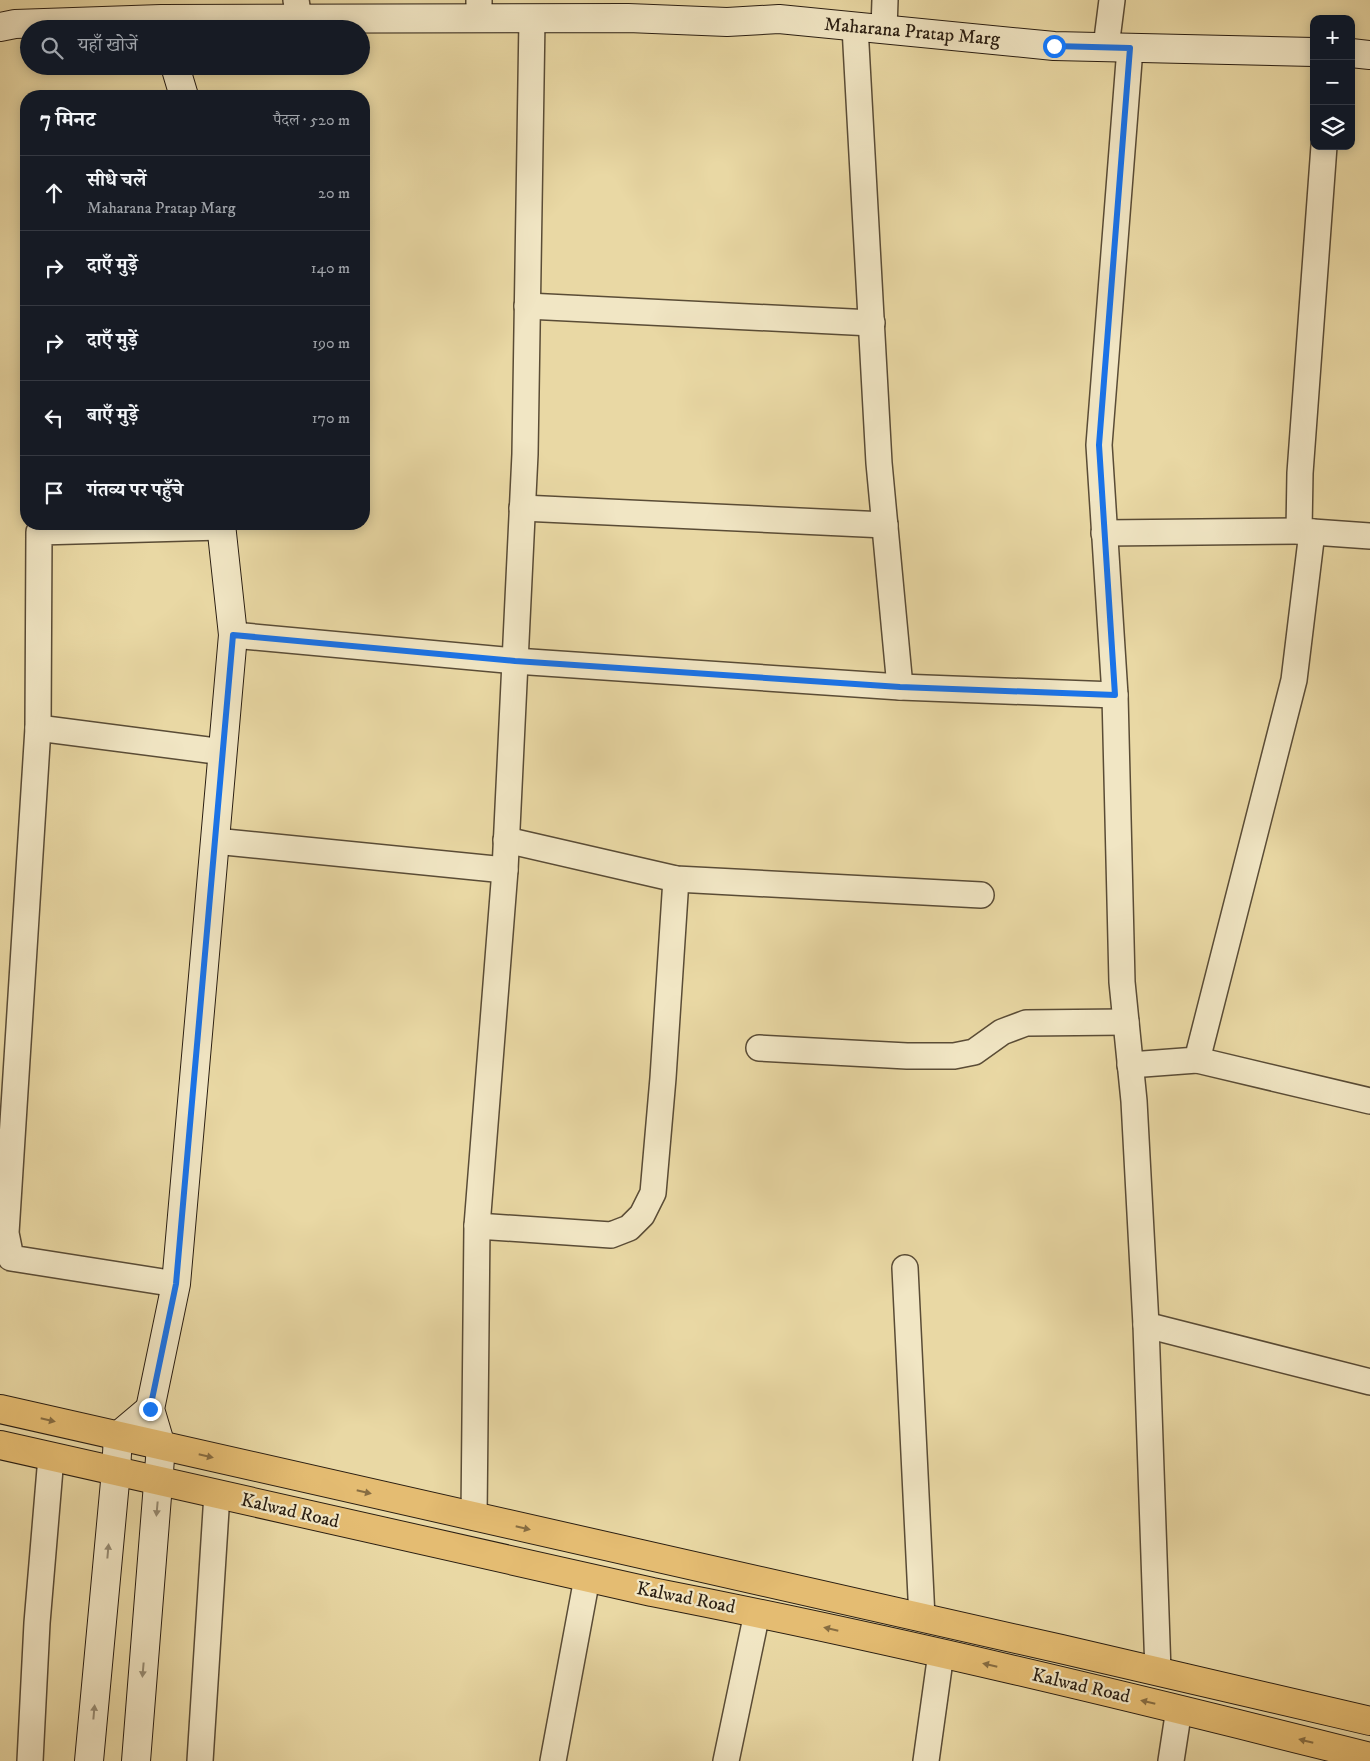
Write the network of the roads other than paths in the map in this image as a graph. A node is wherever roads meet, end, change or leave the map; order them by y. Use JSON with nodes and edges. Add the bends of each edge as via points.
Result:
{"nodes":[{"id":1,"x":886,"y":0,"type":"edge"},
{"id":2,"x":1112,"y":0,"type":"edge"},
{"id":3,"x":479,"y":9,"type":"edge"},
{"id":4,"x":298,"y":10,"type":"edge"},
{"id":5,"x":162,"y":16,"type":"edge"},
{"id":6,"x":532,"y":19,"type":"junction"},
{"id":7,"x":88,"y":20,"type":"edge"},
{"id":8,"x":20,"y":24,"type":"edge"},
{"id":9,"x":0,"y":27,"type":"edge"},
{"id":10,"x":855,"y":27,"type":"junction"},
{"id":11,"x":884,"y":29,"type":"junction"},
{"id":12,"x":1118,"y":47,"type":"junction"},
{"id":13,"x":1310,"y":52,"type":"edge"},
{"id":14,"x":1355,"y":53,"type":"edge"},
{"id":15,"x":1370,"y":54,"type":"edge"},
{"id":16,"x":178,"y":75,"type":"edge"},
{"id":17,"x":182,"y":90,"type":"edge"},
{"id":18,"x":1324,"y":150,"type":"edge"},
{"id":19,"x":527,"y":306,"type":"junction"},
{"id":20,"x":872,"y":322,"type":"junction"},
{"id":21,"x":522,"y":508,"type":"junction"},
{"id":22,"x":885,"y":525,"type":"junction"},
{"id":23,"x":39,"y":530,"type":"edge"},
{"id":24,"x":221,"y":530,"type":"edge"},
{"id":25,"x":1306,"y":531,"type":"junction"},
{"id":26,"x":1104,"y":533,"type":"junction"},
{"id":27,"x":1370,"y":536,"type":"edge"},
{"id":28,"x":233,"y":635,"type":"junction"},
{"id":29,"x":515,"y":661,"type":"junction"},
{"id":30,"x":900,"y":687,"type":"junction"},
{"id":31,"x":1115,"y":695,"type":"junction"},
{"id":32,"x":38,"y":728,"type":"junction"},
{"id":33,"x":223,"y":752,"type":"junction"},
{"id":34,"x":506,"y":840,"type":"junction"},
{"id":35,"x":215,"y":841,"type":"junction"},
{"id":36,"x":505,"y":870,"type":"junction"},
{"id":37,"x":676,"y":878,"type":"junction"},
{"id":38,"x":981,"y":895,"type":"dead end"},
{"id":39,"x":1126,"y":1022,"type":"junction"},
{"id":40,"x":759,"y":1048,"type":"dead end"},
{"id":41,"x":1197,"y":1060,"type":"junction"},
{"id":42,"x":1130,"y":1065,"type":"junction"},
{"id":43,"x":1370,"y":1101,"type":"edge"},
{"id":44,"x":477,"y":1226,"type":"junction"},
{"id":45,"x":905,"y":1268,"type":"dead end"},
{"id":46,"x":176,"y":1284,"type":"junction"},
{"id":47,"x":1146,"y":1324,"type":"junction"},
{"id":48,"x":1370,"y":1382,"type":"edge"},
{"id":49,"x":0,"y":1409,"type":"edge"},
{"id":50,"x":150,"y":1409,"type":"junction"},
{"id":51,"x":118,"y":1436,"type":"junction"},
{"id":52,"x":0,"y":1445,"type":"edge"},
{"id":53,"x":161,"y":1446,"type":"junction"},
{"id":54,"x":51,"y":1457,"type":"junction"},
{"id":55,"x":116,"y":1471,"type":"junction"},
{"id":56,"x":159,"y":1480,"type":"junction"},
{"id":57,"x":217,"y":1494,"type":"junction"},
{"id":58,"x":474,"y":1517,"type":"junction"},
{"id":59,"x":587,"y":1578,"type":"junction"},
{"id":60,"x":757,"y":1613,"type":"junction"},
{"id":61,"x":922,"y":1618,"type":"junction"},
{"id":62,"x":941,"y":1654,"type":"junction"},
{"id":63,"x":1158,"y":1672,"type":"junction"},
{"id":64,"x":1179,"y":1709,"type":"junction"},
{"id":65,"x":1370,"y":1721,"type":"edge"},
{"id":66,"x":1370,"y":1757,"type":"edge"},
{"id":67,"x":30,"y":1761,"type":"edge"},
{"id":68,"x":89,"y":1761,"type":"edge"},
{"id":69,"x":136,"y":1761,"type":"edge"},
{"id":70,"x":200,"y":1761,"type":"edge"},
{"id":71,"x":553,"y":1761,"type":"edge"},
{"id":72,"x":726,"y":1761,"type":"edge"},
{"id":73,"x":926,"y":1761,"type":"edge"},
{"id":74,"x":1171,"y":1761,"type":"edge"}],
"edges":[{"from":1,"to":11,"type":"street"},
{"from":2,"to":12,"type":"street"},
{"from":3,"to":4,"type":"street","name":"Maharana Pratap Marg"},
{"from":3,"to":6,"type":"street","name":"Maharana Pratap Marg"},
{"from":4,"to":5,"type":"street","name":"Maharana Pratap Marg"},
{"from":5,"to":7,"type":"street","name":"Maharana Pratap Marg"},
{"from":6,"to":10,"type":"street","name":"Maharana Pratap Marg","via":[[727,22],[779,19]]},
{"from":6,"to":19,"type":"street"},
{"from":8,"to":9,"type":"street","name":"Maharana Pratap Marg"},
{"from":10,"to":11,"type":"street","name":"Maharana Pratap Marg"},
{"from":10,"to":20,"type":"street"},
{"from":11,"to":12,"type":"street","name":"Maharana Pratap Marg","via":[[1054,46]]},
{"from":12,"to":13,"type":"street","name":"Maharana Pratap Marg"},
{"from":12,"to":26,"type":"street","via":[[1099,445]]},
{"from":14,"to":15,"type":"street"},
{"from":16,"to":17,"type":"street"},
{"from":18,"to":25,"type":"street","via":[[1301,463]]},
{"from":19,"to":20,"type":"street"},
{"from":19,"to":21,"type":"street"},
{"from":20,"to":22,"type":"street"},
{"from":21,"to":22,"type":"street"},
{"from":21,"to":29,"type":"street"},
{"from":22,"to":30,"type":"street"},
{"from":23,"to":32,"type":"street"},
{"from":24,"to":28,"type":"street"},
{"from":25,"to":26,"type":"street"},
{"from":25,"to":27,"type":"street"},
{"from":25,"to":41,"type":"street","via":[[1294,680]]},
{"from":26,"to":31,"type":"street"},
{"from":28,"to":29,"type":"street"},
{"from":28,"to":33,"type":"street"},
{"from":29,"to":30,"type":"street"},
{"from":29,"to":34,"type":"street"},
{"from":30,"to":31,"type":"street"},
{"from":31,"to":39,"type":"street","via":[[1122,982]]},
{"from":32,"to":33,"type":"street"},
{"from":32,"to":46,"type":"street","via":[[6,1233],[11,1258]]},
{"from":33,"to":35,"type":"street"},
{"from":34,"to":36,"type":"street"},
{"from":34,"to":37,"type":"street"},
{"from":35,"to":36,"type":"street"},
{"from":35,"to":46,"type":"street"},
{"from":36,"to":44,"type":"street"},
{"from":37,"to":38,"type":"street"},
{"from":37,"to":44,"type":"street","via":[[653,1193],[642,1214],[628,1228],[611,1235]]},
{"from":39,"to":40,"type":"street","via":[[1026,1023],[1002,1032],[974,1052],[954,1056]]},
{"from":39,"to":42,"type":"street"},
{"from":41,"to":42,"type":"street"},
{"from":41,"to":43,"type":"street"},
{"from":42,"to":47,"type":"street"},
{"from":44,"to":58,"type":"street"},
{"from":45,"to":61,"type":"street"},
{"from":46,"to":50,"type":"street"},
{"from":47,"to":48,"type":"street"},
{"from":47,"to":63,"type":"street"},
{"from":49,"to":51,"type":"main road","name":"Kalwad Road","one_way":true},
{"from":50,"to":51,"type":"street"},
{"from":50,"to":53,"type":"street"},
{"from":51,"to":53,"type":"main road","name":"Kalwad Road"},
{"from":51,"to":55,"type":"street"},
{"from":52,"to":54,"type":"main road","name":"Kalwad Road"},
{"from":53,"to":56,"type":"street"},
{"from":53,"to":58,"type":"main road","name":"Kalwad Road","one_way":true},
{"from":54,"to":55,"type":"main road","name":"Kalwad Road"},
{"from":54,"to":67,"type":"street","via":[[37,1623]]},
{"from":55,"to":56,"type":"main road","name":"Kalwad Road"},
{"from":68,"to":55,"type":"street","one_way":true},
{"from":56,"to":57,"type":"main road","name":"Kalwad Road"},
{"from":56,"to":69,"type":"street","one_way":true},
{"from":57,"to":59,"type":"main road","name":"Kalwad Road"},
{"from":57,"to":70,"type":"street"},
{"from":58,"to":61,"type":"main road","name":"Kalwad Road","one_way":true},
{"from":59,"to":60,"type":"main road","name":"Kalwad Road"},
{"from":59,"to":71,"type":"street"},
{"from":62,"to":60,"type":"main road","name":"Kalwad Road","one_way":true},
{"from":60,"to":72,"type":"street"},
{"from":61,"to":63,"type":"main road","name":"Kalwad Road"},
{"from":64,"to":62,"type":"main road","name":"Kalwad Road","one_way":true},
{"from":62,"to":73,"type":"street"},
{"from":63,"to":65,"type":"main road","name":"Kalwad Road"},
{"from":66,"to":64,"type":"main road","name":"Kalwad Road","one_way":true},
{"from":64,"to":74,"type":"street"}]}
